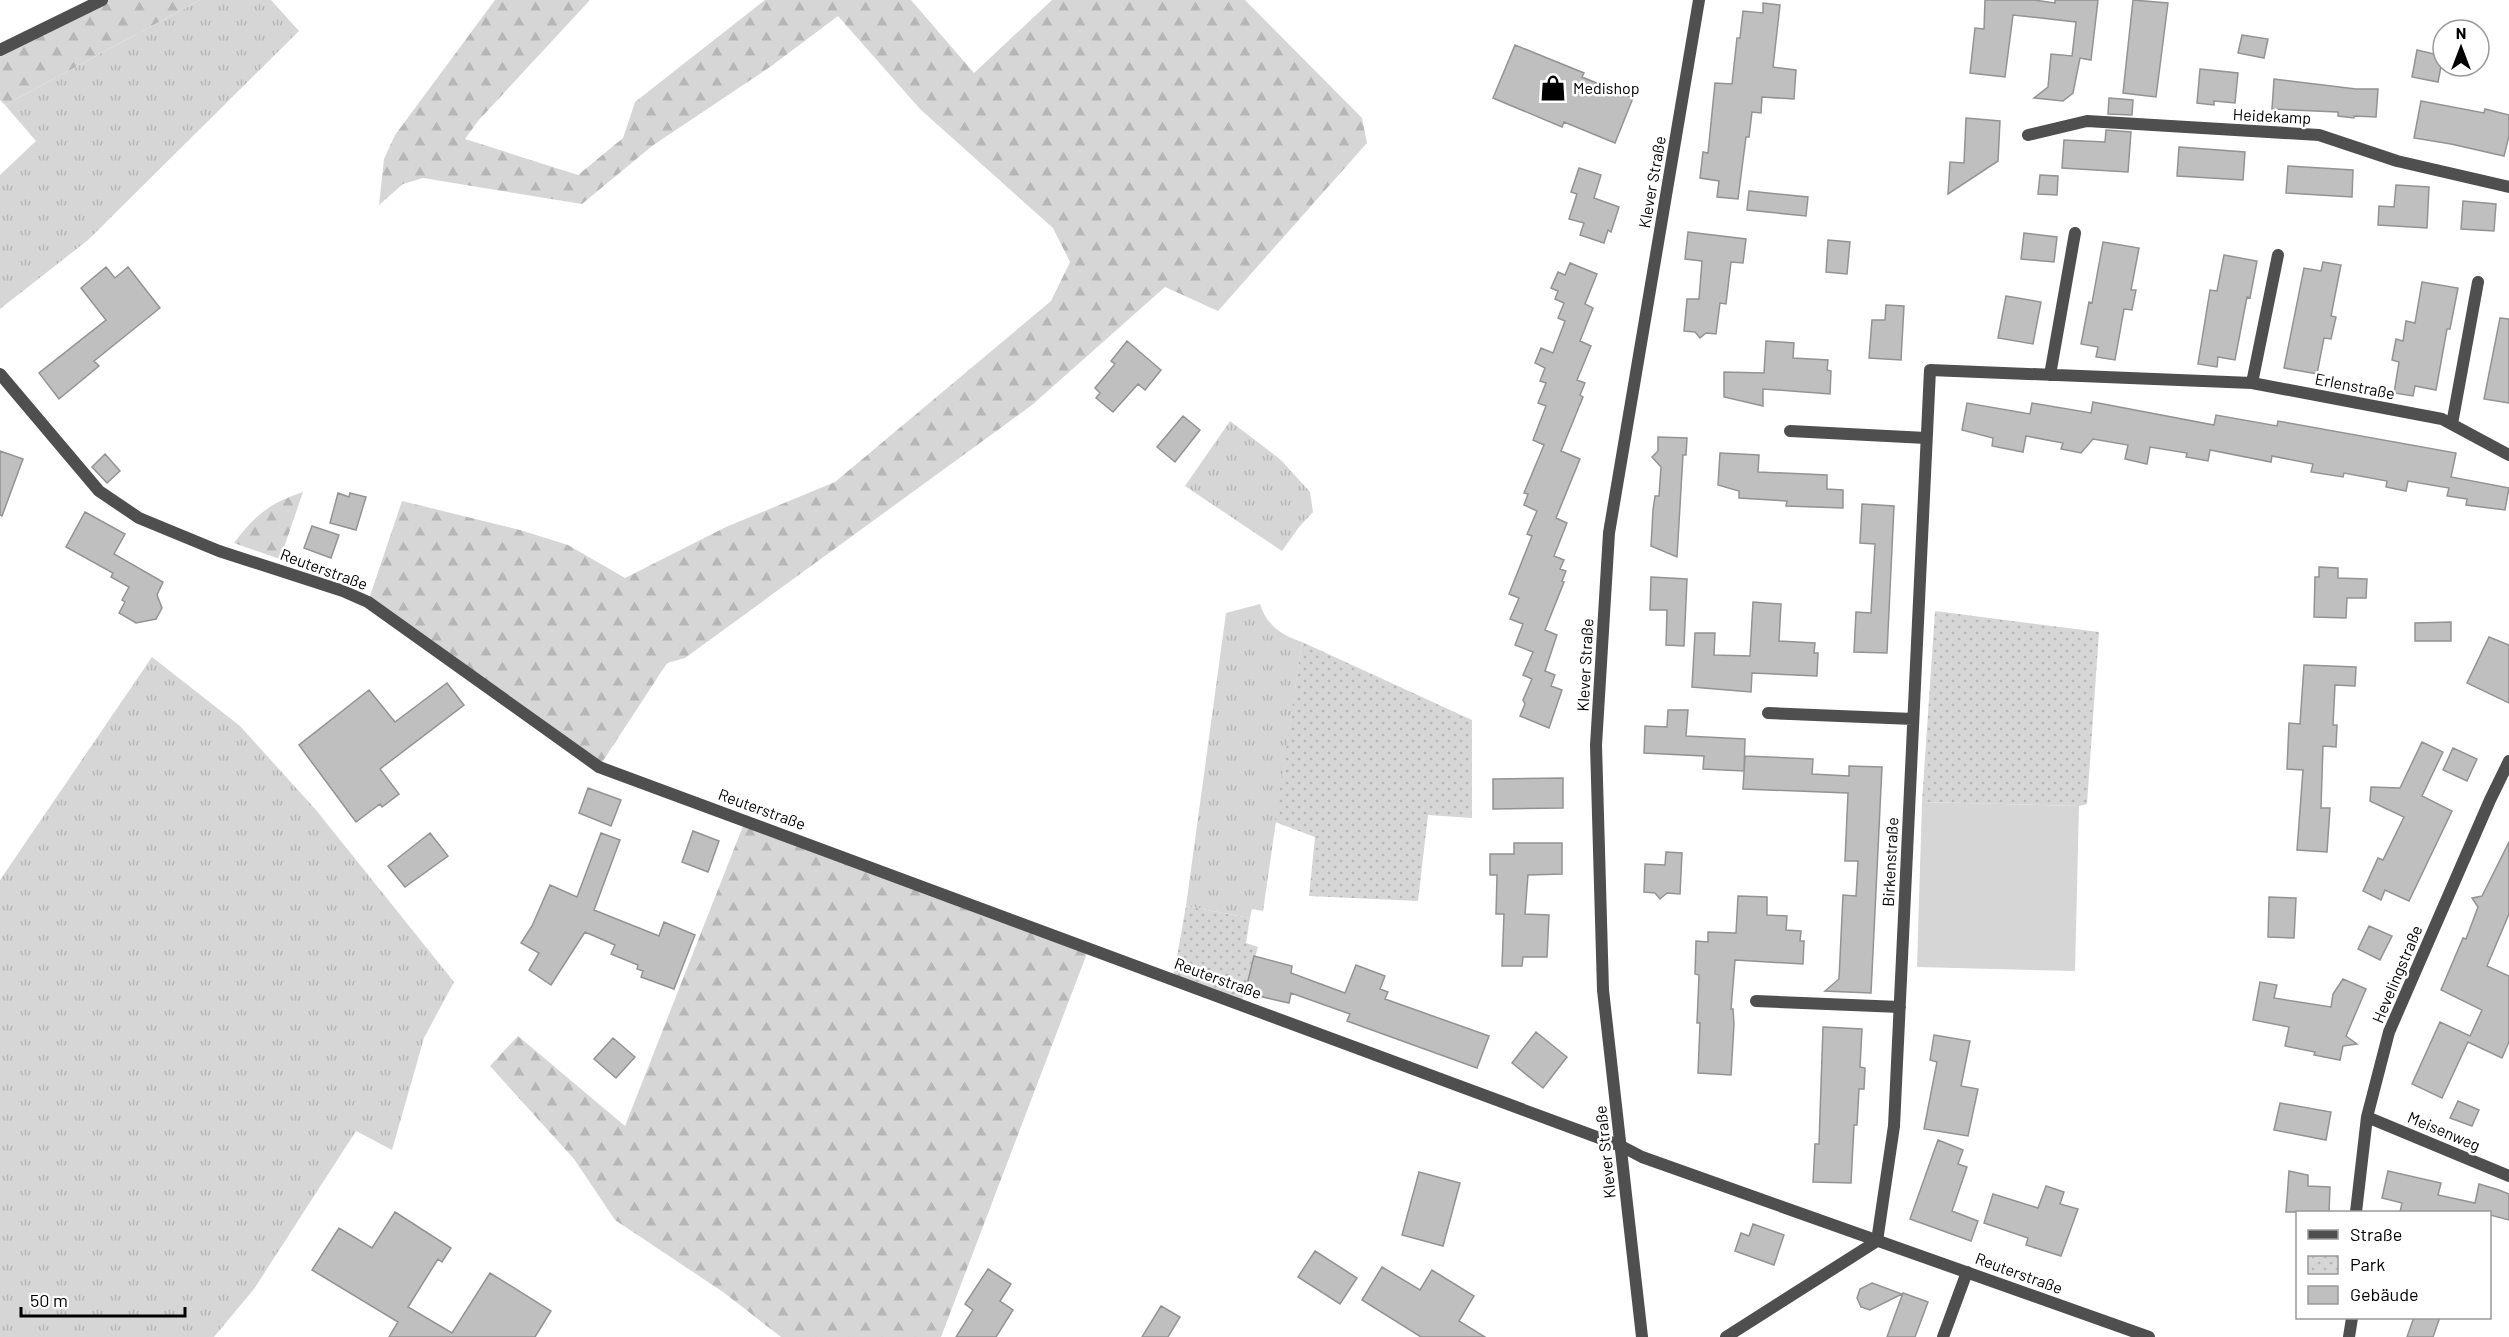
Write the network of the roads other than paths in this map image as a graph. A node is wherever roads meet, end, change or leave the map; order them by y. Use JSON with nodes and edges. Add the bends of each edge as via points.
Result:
{"nodes":[{"id":1,"x":102,"y":0,"type":"edge"},
{"id":2,"x":1699,"y":0,"type":"edge"},
{"id":3,"x":0,"y":50,"type":"edge"},
{"id":4,"x":2028,"y":135,"type":"dead end"},
{"id":5,"x":2509,"y":187,"type":"edge"},
{"id":6,"x":2074,"y":233,"type":"dead end"},
{"id":7,"x":2278,"y":255,"type":"dead end"},
{"id":8,"x":2478,"y":282,"type":"dead end"},
{"id":9,"x":1930,"y":370,"type":"joint"},
{"id":10,"x":0,"y":374,"type":"edge"},
{"id":11,"x":2050,"y":375,"type":"junction"},
{"id":12,"x":2252,"y":383,"type":"junction"},
{"id":13,"x":2452,"y":424,"type":"junction"},
{"id":14,"x":1790,"y":431,"type":"dead end"},
{"id":15,"x":1926,"y":438,"type":"junction"},
{"id":16,"x":2509,"y":455,"type":"edge"},
{"id":17,"x":1768,"y":713,"type":"dead end"},
{"id":18,"x":1913,"y":718,"type":"junction"},
{"id":19,"x":2509,"y":761,"type":"edge"},
{"id":20,"x":1756,"y":1001,"type":"dead end"},
{"id":21,"x":1899,"y":1007,"type":"junction"},
{"id":22,"x":2367,"y":1117,"type":"junction"},
{"id":23,"x":1621,"y":1146,"type":"junction"},
{"id":24,"x":2509,"y":1176,"type":"edge"},
{"id":25,"x":2356,"y":1211,"type":"edge"},
{"id":26,"x":1877,"y":1241,"type":"junction"},
{"id":27,"x":1967,"y":1272,"type":"junction"},
{"id":28,"x":2352,"y":1319,"type":"edge"},
{"id":29,"x":1642,"y":1337,"type":"edge"},
{"id":30,"x":1726,"y":1337,"type":"edge"},
{"id":31,"x":1943,"y":1337,"type":"edge"},
{"id":32,"x":2149,"y":1337,"type":"edge"},
{"id":33,"x":2349,"y":1337,"type":"edge"}],
"edges":[{"from":1,"to":3,"type":"street"},
{"from":2,"to":23,"type":"street","name":"Klever Straße","via":[[1609,533],[1596,745],[1603,990]]},
{"from":4,"to":5,"type":"street","name":"Heidekamp","via":[[2087,121],[2319,135],[2397,161]]},
{"from":6,"to":11,"type":"street"},
{"from":7,"to":12,"type":"street"},
{"from":8,"to":13,"type":"street"},
{"from":9,"to":11,"type":"street","name":"Erlenstraße"},
{"from":9,"to":15,"type":"street","name":"Birkenstraße"},
{"from":10,"to":23,"type":"street","name":"Reuterstraße","via":[[99,491],[139,518],[219,551],[344,591],[368,603],[599,767]]},
{"from":11,"to":12,"type":"street","name":"Erlenstraße"},
{"from":12,"to":13,"type":"street","name":"Erlenstraße"},
{"from":13,"to":16,"type":"street","name":"Erlenstraße"},
{"from":14,"to":15,"type":"street"},
{"from":15,"to":18,"type":"street","name":"Birkenstraße"},
{"from":17,"to":18,"type":"street"},
{"from":18,"to":21,"type":"street","name":"Birkenstraße"},
{"from":19,"to":22,"type":"street","name":"Hevelingstraße","via":[[2389,1032]]},
{"from":20,"to":21,"type":"street"},
{"from":21,"to":26,"type":"street","name":"Birkenstraße","via":[[1894,1126]]},
{"from":22,"to":24,"type":"street","name":"Meisenweg"},
{"from":22,"to":25,"type":"street","name":"Hevelingstraße"},
{"from":23,"to":26,"type":"street","name":"Reuterstraße","via":[[1642,1157]]},
{"from":23,"to":29,"type":"street","name":"Klever Straße"},
{"from":26,"to":27,"type":"street","name":"Reuterstraße"},
{"from":26,"to":30,"type":"street"},
{"from":27,"to":31,"type":"street"},
{"from":27,"to":32,"type":"street","name":"Reuterstraße"},
{"from":28,"to":33,"type":"street"}]}
